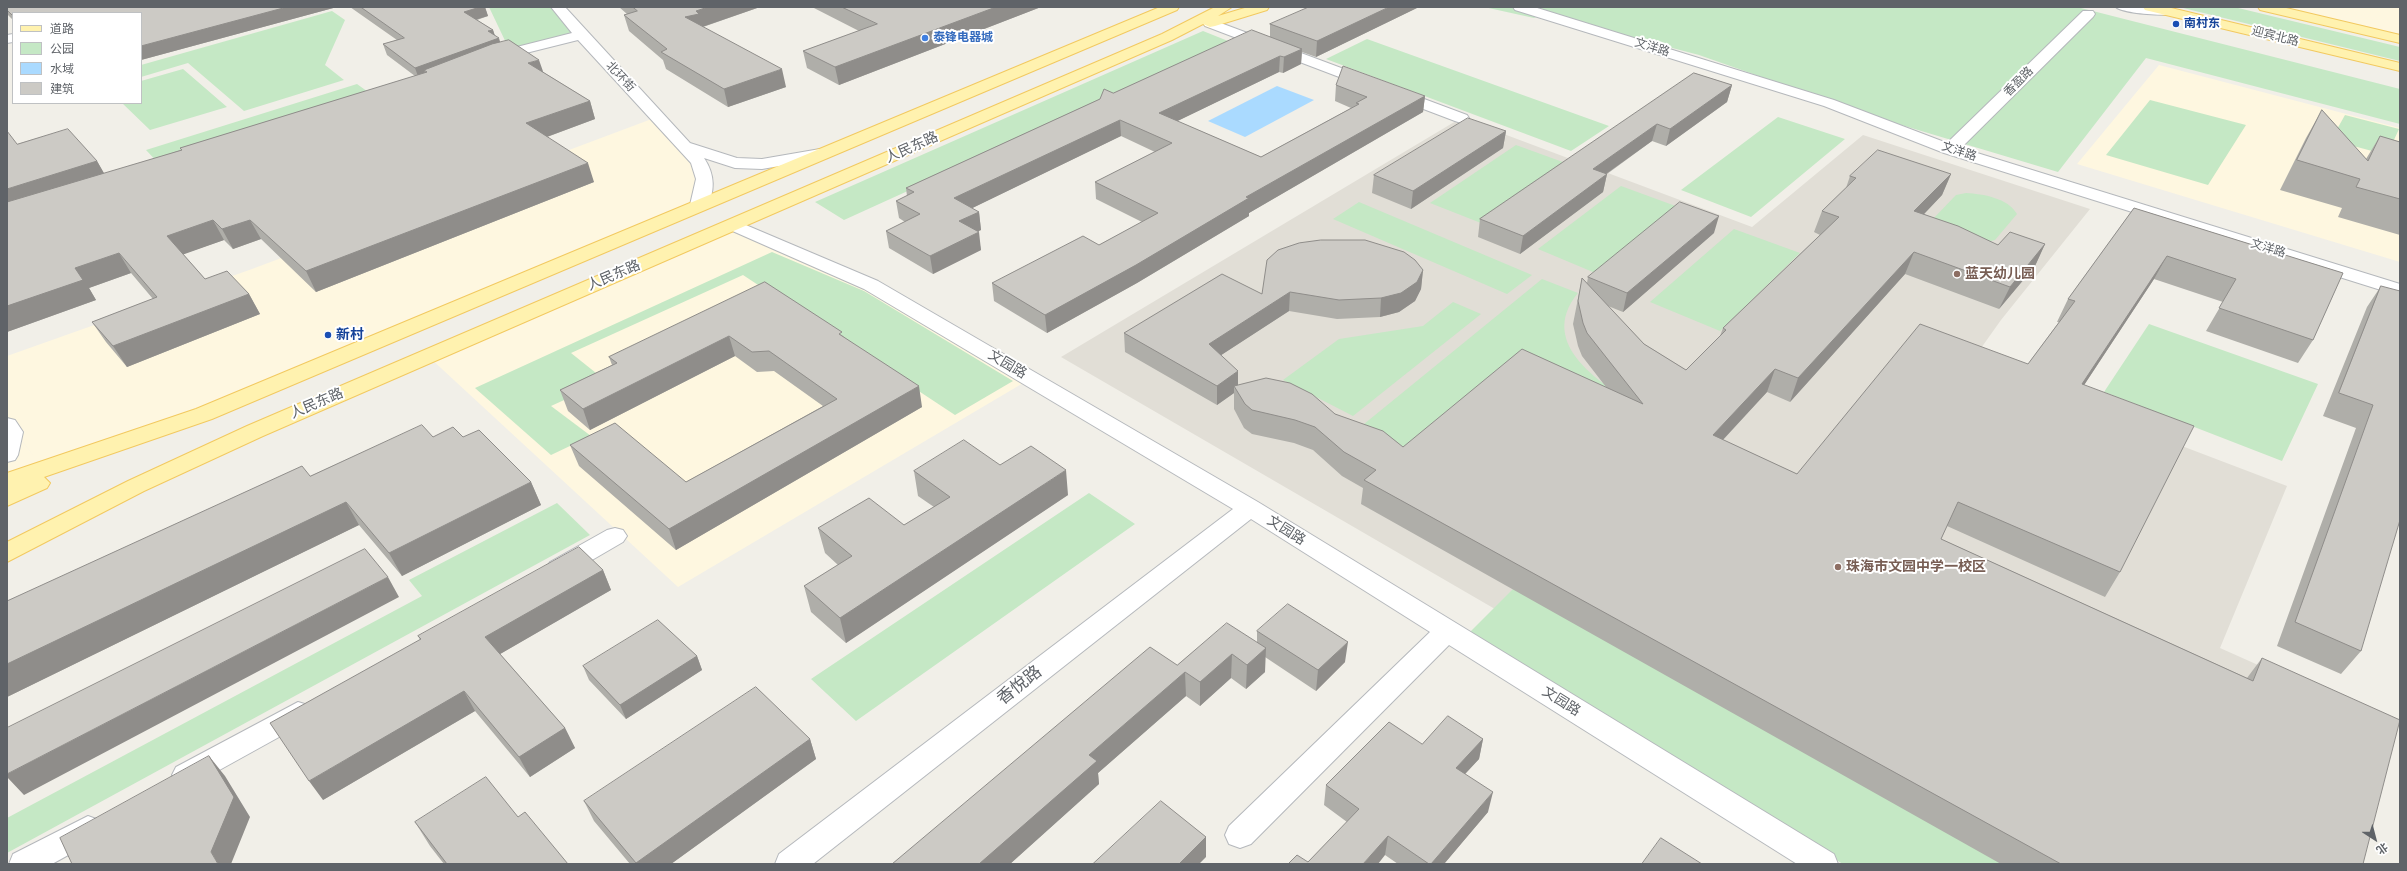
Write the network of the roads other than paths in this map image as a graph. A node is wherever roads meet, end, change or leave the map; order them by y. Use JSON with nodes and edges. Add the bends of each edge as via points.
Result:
{"nodes":[{"id":1,"x":558,"y":7,"type":"edge"},
{"id":2,"x":1144,"y":7,"type":"edge"},
{"id":3,"x":1172,"y":7,"type":"edge"},
{"id":4,"x":1225,"y":7,"type":"edge"},
{"id":5,"x":1262,"y":7,"type":"edge"},
{"id":6,"x":1520,"y":7,"type":"edge"},
{"id":7,"x":2117,"y":7,"type":"edge"},
{"id":8,"x":2123,"y":7,"type":"edge"},
{"id":9,"x":2150,"y":7,"type":"edge"},
{"id":10,"x":2265,"y":7,"type":"edge"},
{"id":11,"x":2097,"y":9,"type":"edge"},
{"id":12,"x":2170,"y":12,"type":"junction"},
{"id":13,"x":1210,"y":23,"type":"junction"},
{"id":14,"x":580,"y":35,"type":"junction"},
{"id":15,"x":1167,"y":37,"type":"junction"},
{"id":16,"x":2400,"y":39,"type":"edge"},
{"id":17,"x":1053,"y":56,"type":"junction"},
{"id":18,"x":478,"y":63,"type":"edge"},
{"id":19,"x":2400,"y":67,"type":"edge"},
{"id":20,"x":1461,"y":118,"type":"dead end"},
{"id":21,"x":684,"y":146,"type":"junction"},
{"id":22,"x":1950,"y":150,"type":"junction"},
{"id":23,"x":820,"y":154,"type":"junction"},
{"id":24,"x":698,"y":205,"type":"junction"},
{"id":25,"x":734,"y":225,"type":"junction"},
{"id":26,"x":2400,"y":290,"type":"edge"},
{"id":27,"x":204,"y":414,"type":"junction"},
{"id":28,"x":7,"y":425,"type":"edge"},
{"id":29,"x":7,"y":455,"type":"edge"},
{"id":30,"x":192,"y":460,"type":"junction"},
{"id":31,"x":7,"y":481,"type":"edge"},
{"id":32,"x":7,"y":498,"type":"edge"},
{"id":33,"x":1250,"y":508,"type":"junction"},
{"id":34,"x":7,"y":536,"type":"edge"},
{"id":35,"x":615,"y":536,"type":"dead end"},
{"id":36,"x":7,"y":553,"type":"edge"},
{"id":37,"x":540,"y":578,"type":"edge"},
{"id":38,"x":1447,"y":631,"type":"junction"},
{"id":39,"x":321,"y":700,"type":"edge"},
{"id":40,"x":162,"y":788,"type":"edge"},
{"id":41,"x":107,"y":818,"type":"edge"},
{"id":42,"x":1240,"y":835,"type":"dead end"},
{"id":43,"x":24,"y":864,"type":"edge"},
{"id":44,"x":790,"y":864,"type":"edge"},
{"id":45,"x":1823,"y":864,"type":"edge"}],
"edges":[{"from":1,"to":14,"type":"street","name":"北环街"},
{"from":2,"to":17,"type":"main road"},
{"from":3,"to":17,"type":"main road"},
{"from":4,"to":15,"type":"main road","name":"人民东路"},
{"from":5,"to":13,"type":"main road"},
{"from":6,"to":22,"type":"street","name":"文洋路","via":[[1829,103]]},
{"from":7,"to":11,"type":"street"},
{"from":8,"to":12,"type":"street"},
{"from":9,"to":12,"type":"main road","name":"迎宾北路"},
{"from":10,"to":16,"type":"main road","name":"迎宾北路"},
{"from":11,"to":22,"type":"street","name":"香盈路"},
{"from":12,"to":19,"type":"main road","name":"迎宾北路"},
{"from":13,"to":15,"type":"main road"},
{"from":13,"to":20,"type":"street"},
{"from":14,"to":18,"type":"street"},
{"from":14,"to":21,"type":"street","name":"北环街"},
{"from":15,"to":25,"type":"main road","name":"人民东路"},
{"from":17,"to":23,"type":"main road"},
{"from":21,"to":23,"type":"street","name":"北环街","via":[[735,163],[762,164]]},
{"from":21,"to":24,"type":"street","name":"北环街","via":[[704,170],[704,190]]},
{"from":22,"to":26,"type":"street","name":"文洋路"},
{"from":23,"to":24,"type":"main road"},
{"from":24,"to":27,"type":"main road"},
{"from":25,"to":30,"type":"main road","name":"人民东路"},
{"from":25,"to":33,"type":"street","name":"文园路","via":[[871,285]]},
{"from":27,"to":31,"type":"main road"},
{"from":27,"to":32,"type":"main road"},
{"from":28,"to":29,"type":"street","via":[[12,432]]},
{"from":30,"to":34,"type":"main road"},
{"from":30,"to":36,"type":"main road","name":"人民东路"},
{"from":33,"to":38,"type":"street","name":"文园路"},
{"from":33,"to":44,"type":"street","name":"香悅路"},
{"from":35,"to":37,"type":"street"},
{"from":38,"to":42,"type":"street"},
{"from":38,"to":45,"type":"street","name":"文园路"},
{"from":39,"to":40,"type":"street"},
{"from":41,"to":43,"type":"street"}]}
